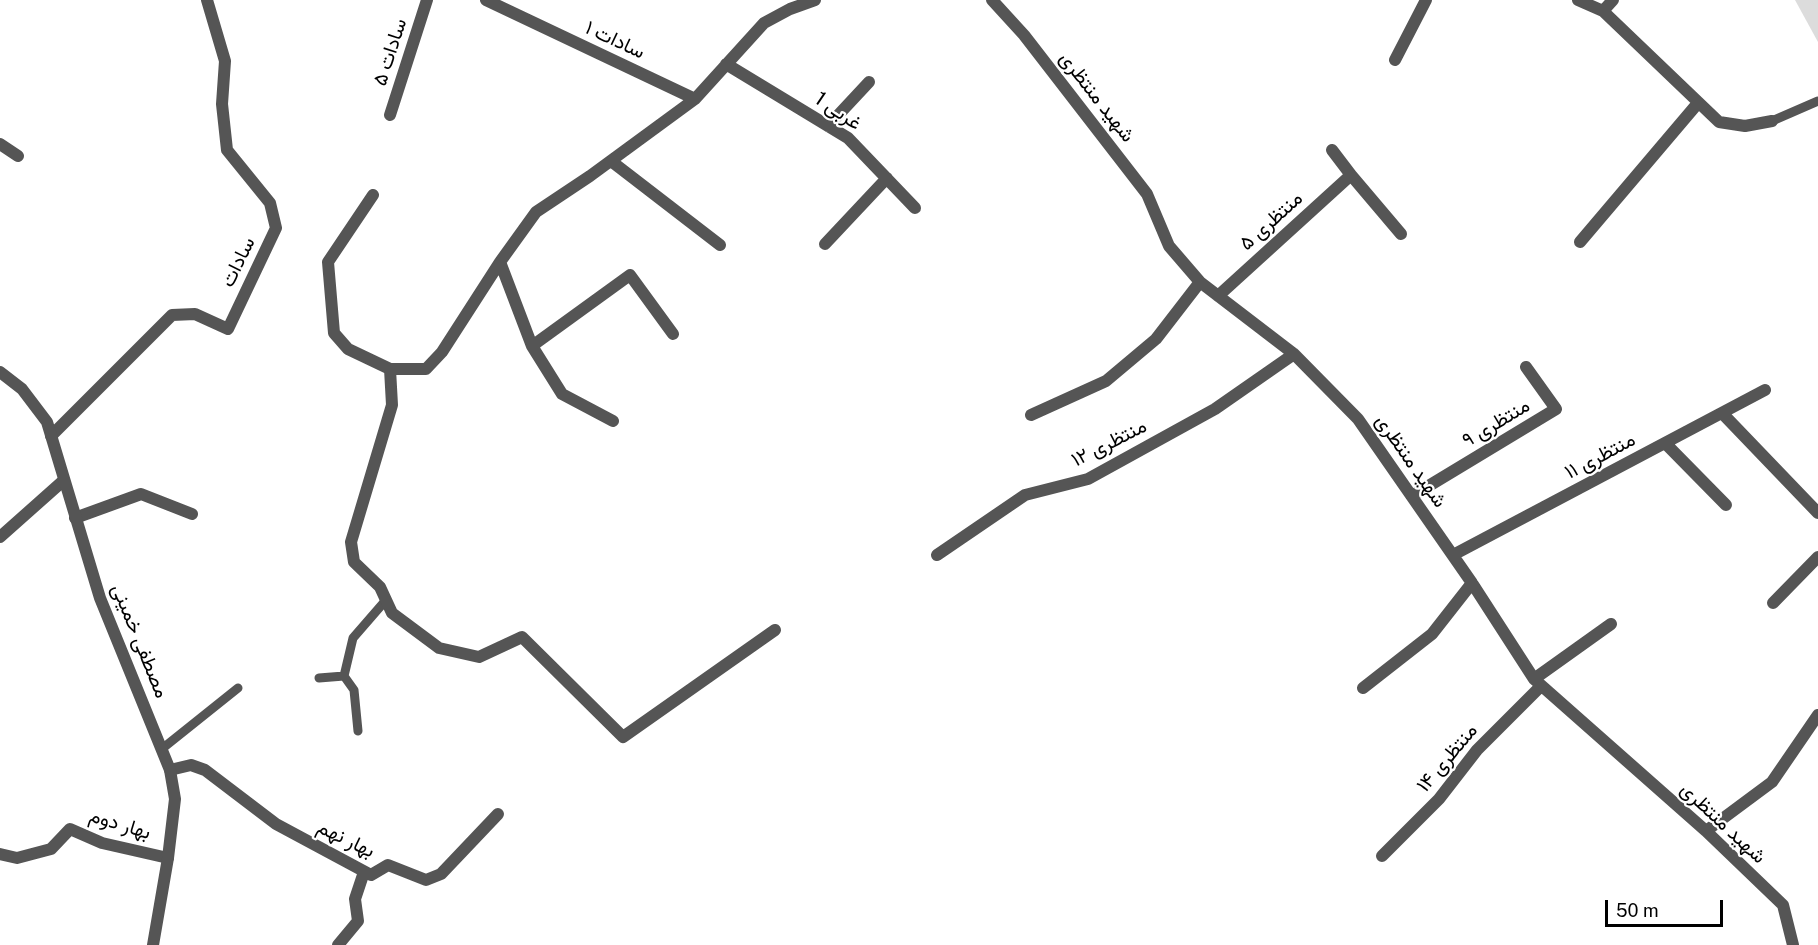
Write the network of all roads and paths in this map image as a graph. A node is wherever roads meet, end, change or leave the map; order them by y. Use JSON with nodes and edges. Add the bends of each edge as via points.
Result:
{"nodes":[{"id":1,"x":207,"y":0,"type":"edge"},
{"id":2,"x":427,"y":0,"type":"edge"},
{"id":3,"x":486,"y":0,"type":"edge"},
{"id":4,"x":814,"y":0,"type":"edge"},
{"id":5,"x":992,"y":0,"type":"edge"},
{"id":6,"x":1426,"y":0,"type":"edge"},
{"id":7,"x":1578,"y":0,"type":"edge"},
{"id":8,"x":1613,"y":0,"type":"edge"},
{"id":9,"x":787,"y":4,"type":"edge"},
{"id":10,"x":1603,"y":11,"type":"junction"},
{"id":11,"x":1395,"y":60,"type":"dead end"},
{"id":12,"x":726,"y":64,"type":"junction"},
{"id":13,"x":869,"y":82,"type":"dead end"},
{"id":14,"x":695,"y":99,"type":"junction"},
{"id":15,"x":1818,"y":101,"type":"edge"},
{"id":16,"x":1698,"y":103,"type":"junction"},
{"id":17,"x":390,"y":116,"type":"dead end"},
{"id":18,"x":1772,"y":122,"type":"joint"},
{"id":19,"x":828,"y":126,"type":"junction"},
{"id":20,"x":0,"y":144,"type":"edge"},
{"id":21,"x":1332,"y":150,"type":"dead end"},
{"id":22,"x":18,"y":156,"type":"dead end"},
{"id":23,"x":611,"y":161,"type":"junction"},
{"id":24,"x":1351,"y":175,"type":"junction"},
{"id":25,"x":888,"y":178,"type":"junction"},
{"id":26,"x":373,"y":195,"type":"dead end"},
{"id":27,"x":915,"y":208,"type":"dead end"},
{"id":28,"x":1401,"y":234,"type":"dead end"},
{"id":29,"x":1580,"y":242,"type":"dead end"},
{"id":30,"x":825,"y":244,"type":"dead end"},
{"id":31,"x":720,"y":245,"type":"dead end"},
{"id":32,"x":500,"y":262,"type":"junction"},
{"id":33,"x":1200,"y":282,"type":"junction"},
{"id":34,"x":1218,"y":296,"type":"junction"},
{"id":35,"x":674,"y":334,"type":"dead end"},
{"id":36,"x":532,"y":346,"type":"junction"},
{"id":37,"x":1294,"y":354,"type":"junction"},
{"id":38,"x":1526,"y":367,"type":"dead end"},
{"id":39,"x":390,"y":369,"type":"junction"},
{"id":40,"x":0,"y":372,"type":"edge"},
{"id":41,"x":1764,"y":390,"type":"dead end"},
{"id":42,"x":1722,"y":413,"type":"junction"},
{"id":43,"x":1031,"y":416,"type":"dead end"},
{"id":44,"x":614,"y":421,"type":"dead end"},
{"id":45,"x":51,"y":436,"type":"junction"},
{"id":46,"x":1665,"y":443,"type":"junction"},
{"id":47,"x":63,"y":481,"type":"junction"},
{"id":48,"x":1412,"y":496,"type":"junction"},
{"id":49,"x":1726,"y":505,"type":"dead end"},
{"id":50,"x":1818,"y":513,"type":"edge"},
{"id":51,"x":192,"y":514,"type":"dead end"},
{"id":52,"x":75,"y":518,"type":"junction"},
{"id":53,"x":0,"y":537,"type":"edge"},
{"id":54,"x":938,"y":555,"type":"dead end"},
{"id":55,"x":1453,"y":555,"type":"junction"},
{"id":56,"x":1818,"y":557,"type":"edge"},
{"id":57,"x":1472,"y":583,"type":"junction"},
{"id":58,"x":386,"y":600,"type":"junction"},
{"id":59,"x":1773,"y":603,"type":"dead end"},
{"id":60,"x":1611,"y":624,"type":"dead end"},
{"id":61,"x":776,"y":630,"type":"dead end"},
{"id":62,"x":344,"y":676,"type":"junction"},
{"id":63,"x":319,"y":678,"type":"dead end"},
{"id":64,"x":1538,"y":682,"type":"junction"},
{"id":65,"x":238,"y":688,"type":"dead end"},
{"id":66,"x":1363,"y":688,"type":"dead end"},
{"id":67,"x":1818,"y":715,"type":"edge"},
{"id":68,"x":358,"y":731,"type":"dead end"},
{"id":69,"x":163,"y":748,"type":"junction"},
{"id":70,"x":170,"y":770,"type":"junction"},
{"id":71,"x":498,"y":814,"type":"dead end"},
{"id":72,"x":1706,"y":831,"type":"junction"},
{"id":73,"x":0,"y":854,"type":"edge"},
{"id":74,"x":1382,"y":856,"type":"dead end"},
{"id":75,"x":168,"y":858,"type":"junction"},
{"id":76,"x":364,"y":872,"type":"junction"},
{"id":77,"x":153,"y":945,"type":"edge"},
{"id":78,"x":338,"y":945,"type":"edge"},
{"id":79,"x":1793,"y":945,"type":"edge"}],
"edges":[{"from":1,"to":45,"type":"street","name":"سادات","via":[[225,61],[222,104],[227,150],[270,203],[276,228],[228,328],[195,314],[172,315]]},
{"from":2,"to":17,"type":"street","name":"سادات ۵"},
{"from":3,"to":14,"type":"street","name":"سادات ۱"},
{"from":4,"to":9,"type":"street"},
{"from":5,"to":33,"type":"street","name":"شهید منتظری","via":[[1024,35],[1148,194],[1169,246]]},
{"from":6,"to":11,"type":"street"},
{"from":7,"to":10,"type":"street"},
{"from":8,"to":10,"type":"street"},
{"from":9,"to":12,"type":"street"},
{"from":10,"to":16,"type":"street"},
{"from":12,"to":14,"type":"street"},
{"from":12,"to":19,"type":"street","name":"غربی 1"},
{"from":13,"to":19,"type":"street"},
{"from":14,"to":23,"type":"street"},
{"from":15,"to":18,"type":"lane"},
{"from":16,"to":18,"type":"street","via":[[1719,122],[1745,126]]},
{"from":16,"to":29,"type":"street"},
{"from":19,"to":25,"type":"street","name":"غربی 1","via":[[848,138]]},
{"from":20,"to":22,"type":"street"},
{"from":21,"to":24,"type":"street"},
{"from":23,"to":31,"type":"street"},
{"from":23,"to":32,"type":"street","via":[[536,212]]},
{"from":24,"to":28,"type":"street"},
{"from":24,"to":34,"type":"street","name":"منتظری ۵"},
{"from":25,"to":27,"type":"street","name":"غربی 1"},
{"from":25,"to":30,"type":"street"},
{"from":26,"to":39,"type":"street","via":[[328,262],[334,333],[348,349]]},
{"from":32,"to":36,"type":"street"},
{"from":32,"to":39,"type":"street","via":[[442,352],[426,369]]},
{"from":33,"to":34,"type":"street","name":"شهید منتظری"},
{"from":33,"to":43,"type":"street","via":[[1156,339],[1106,381]]},
{"from":34,"to":37,"type":"street","name":"شهید منتظری"},
{"from":35,"to":36,"type":"street","via":[[630,275]]},
{"from":36,"to":44,"type":"street","via":[[562,394]]},
{"from":37,"to":48,"type":"street","name":"شهید منتظری","via":[[1358,419]]},
{"from":37,"to":54,"type":"street","name":"منتظری ۱۲","via":[[1215,409],[1088,480],[1025,495]]},
{"from":38,"to":48,"type":"street","name":"منتظری ۹","via":[[1556,410]]},
{"from":39,"to":58,"type":"street","via":[[392,405],[351,542],[354,562],[380,587]]},
{"from":40,"to":45,"type":"street","name":"مصطفی خمینی","via":[[22,389],[47,422]]},
{"from":41,"to":42,"type":"street","name":"منتظری ۱۱"},
{"from":42,"to":46,"type":"street","name":"منتظری ۱۱"},
{"from":42,"to":50,"type":"street"},
{"from":45,"to":47,"type":"street","name":"مصطفی خمینی"},
{"from":46,"to":49,"type":"street"},
{"from":46,"to":55,"type":"street","name":"منتظری ۱۱"},
{"from":47,"to":52,"type":"street","name":"مصطفی خمینی"},
{"from":47,"to":53,"type":"street"},
{"from":48,"to":55,"type":"street","name":"شهید منتظری"},
{"from":51,"to":52,"type":"street","via":[[141,494]]},
{"from":52,"to":69,"type":"street","name":"مصطفی خمینی","via":[[100,598]]},
{"from":55,"to":57,"type":"street","name":"شهید منتظری"},
{"from":56,"to":59,"type":"street"},
{"from":57,"to":64,"type":"street","name":"شهید منتظری"},
{"from":57,"to":66,"type":"street","via":[[1432,634]]},
{"from":58,"to":61,"type":"street","via":[[392,613],[439,648],[478,657],[522,638],[623,737]]},
{"from":58,"to":62,"type":"lane","via":[[353,638]]},
{"from":60,"to":64,"type":"street","name":"منتظری ۱۴"},
{"from":62,"to":63,"type":"lane"},
{"from":62,"to":68,"type":"lane","via":[[354,690]]},
{"from":64,"to":72,"type":"street","name":"شهید منتظری"},
{"from":64,"to":74,"type":"street","name":"منتظری ۱۴","via":[[1439,799]]},
{"from":65,"to":69,"type":"lane"},
{"from":67,"to":72,"type":"street","via":[[1772,782]]},
{"from":69,"to":70,"type":"street","name":"مصطفی خمینی"},
{"from":70,"to":75,"type":"street","name":"مصطفی خمینی","via":[[175,799]]},
{"from":70,"to":76,"type":"street","name":"بهار نهم","via":[[191,765],[205,770],[276,824]]},
{"from":71,"to":76,"type":"street","name":"بهار نهم","via":[[441,874],[426,880],[388,865],[371,875]]},
{"from":72,"to":79,"type":"street","name":"شهید منتظری","via":[[1783,905]]},
{"from":73,"to":75,"type":"street","name":"بهار دوم","via":[[16,858],[51,849],[70,829],[102,843]]},
{"from":75,"to":77,"type":"street","name":"مصطفی خمینی"},
{"from":76,"to":78,"type":"street","via":[[355,899],[358,921]]}]}
